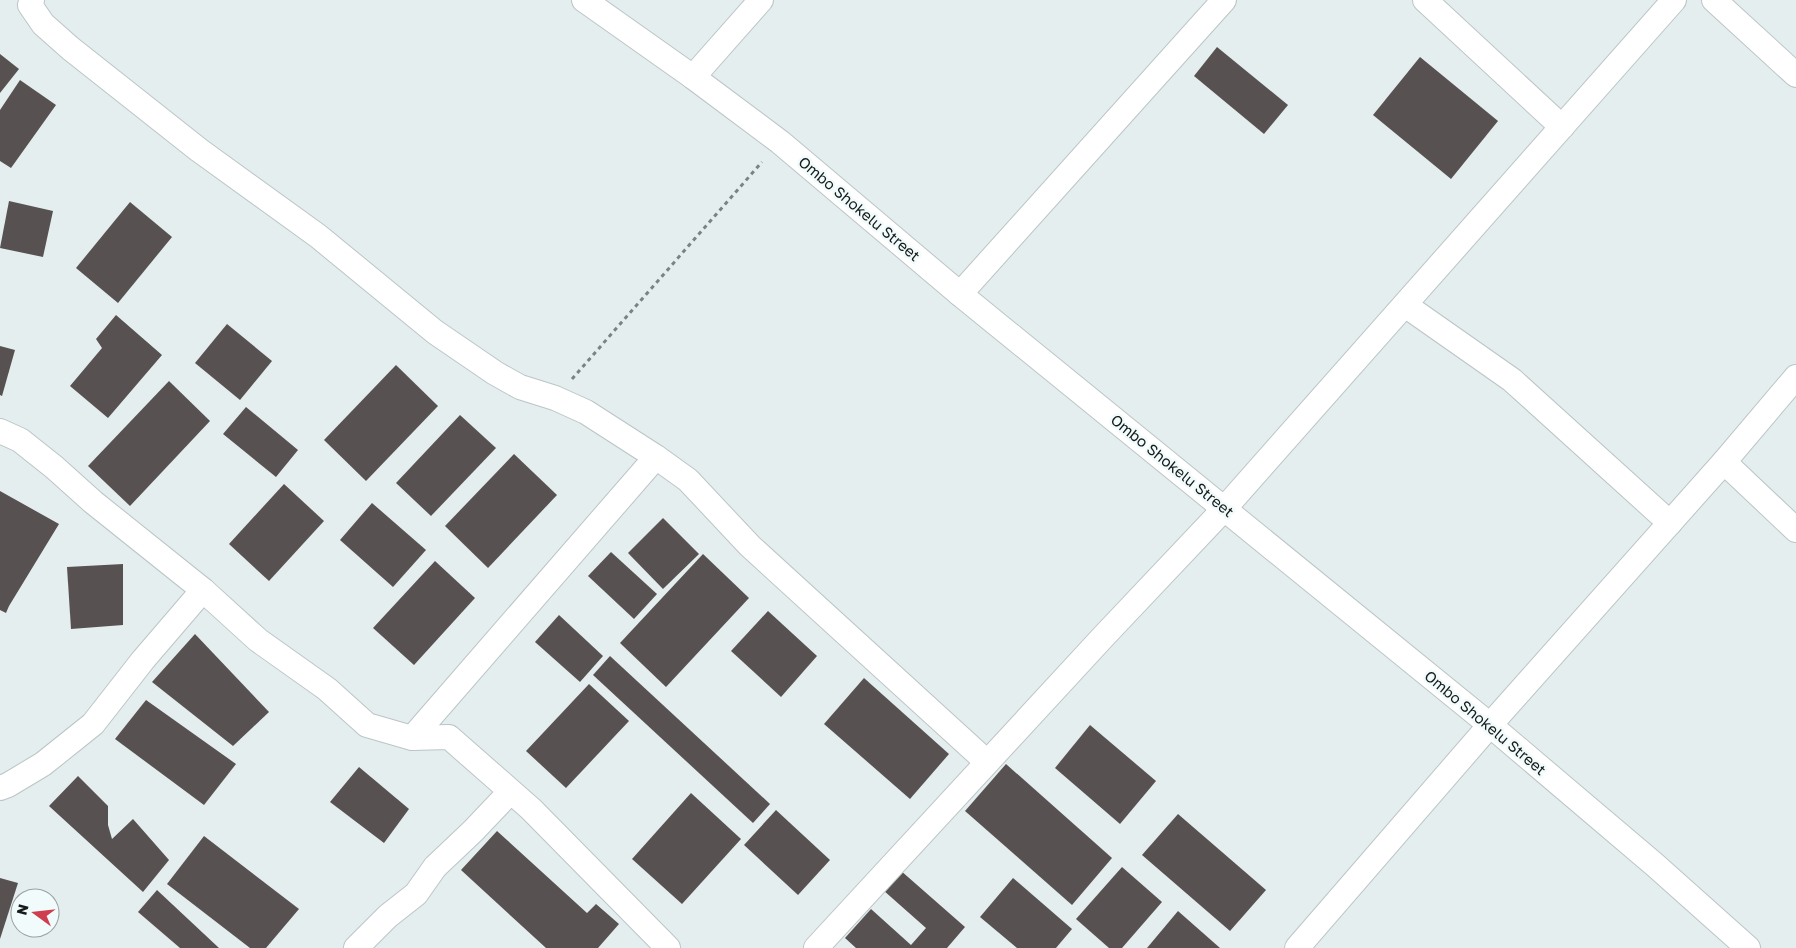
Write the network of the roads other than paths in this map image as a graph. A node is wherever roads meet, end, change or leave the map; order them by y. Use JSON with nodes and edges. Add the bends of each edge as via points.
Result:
{"nodes":[{"id":1,"x":32,"y":0,"type":"edge"},
{"id":2,"x":584,"y":0,"type":"edge"},
{"id":3,"x":761,"y":0,"type":"edge"},
{"id":4,"x":1224,"y":0,"type":"edge"},
{"id":5,"x":1425,"y":0,"type":"edge"},
{"id":6,"x":1674,"y":0,"type":"edge"},
{"id":7,"x":1714,"y":0,"type":"edge"},
{"id":8,"x":1796,"y":75,"type":"edge"},
{"id":9,"x":693,"y":77,"type":"junction"},
{"id":10,"x":1562,"y":127,"type":"junction"},
{"id":11,"x":960,"y":294,"type":"junction"},
{"id":12,"x":1405,"y":305,"type":"junction"},
{"id":13,"x":1796,"y":377,"type":"edge"},
{"id":14,"x":0,"y":431,"type":"edge"},
{"id":15,"x":656,"y":457,"type":"junction"},
{"id":16,"x":1724,"y":462,"type":"junction"},
{"id":17,"x":1224,"y":509,"type":"junction"},
{"id":18,"x":1670,"y":523,"type":"junction"},
{"id":19,"x":1796,"y":530,"type":"edge"},
{"id":20,"x":203,"y":590,"type":"junction"},
{"id":21,"x":1490,"y":725,"type":"junction"},
{"id":22,"x":412,"y":738,"type":"junction"},
{"id":23,"x":987,"y":762,"type":"junction"},
{"id":24,"x":0,"y":788,"type":"edge"},
{"id":25,"x":510,"y":792,"type":"junction"},
{"id":26,"x":356,"y":948,"type":"edge"},
{"id":27,"x":668,"y":948,"type":"edge"},
{"id":28,"x":816,"y":948,"type":"edge"},
{"id":29,"x":1297,"y":948,"type":"edge"},
{"id":30,"x":1748,"y":948,"type":"edge"}],
"edges":[{"from":1,"to":15,"type":"street","via":[[30,5],[43,24],[70,48],[199,150],[318,236],[435,332],[495,373],[520,387],[586,412]]},
{"from":2,"to":9,"type":"street","name":"Ombo Shokelu Street"},
{"from":3,"to":9,"type":"street"},
{"from":4,"to":11,"type":"street"},
{"from":5,"to":10,"type":"street"},
{"from":6,"to":10,"type":"street"},
{"from":7,"to":8,"type":"street"},
{"from":9,"to":11,"type":"street","name":"Ombo Shokelu Street","via":[[780,142]]},
{"from":10,"to":12,"type":"street"},
{"from":11,"to":17,"type":"street","name":"Ombo Shokelu Street"},
{"from":12,"to":17,"type":"street"},
{"from":12,"to":18,"type":"street","via":[[1512,380]]},
{"from":13,"to":16,"type":"street"},
{"from":14,"to":20,"type":"street","via":[[20,440]]},
{"from":15,"to":22,"type":"street"},
{"from":15,"to":23,"type":"street","via":[[688,480],[750,546]]},
{"from":16,"to":18,"type":"street"},
{"from":16,"to":19,"type":"street"},
{"from":17,"to":21,"type":"street","name":"Ombo Shokelu Street"},
{"from":17,"to":23,"type":"street"},
{"from":18,"to":21,"type":"street"},
{"from":20,"to":22,"type":"street","via":[[258,640],[327,689],[367,725]]},
{"from":20,"to":24,"type":"street","via":[[93,724],[43,764]]},
{"from":21,"to":29,"type":"street"},
{"from":21,"to":30,"type":"street","name":"Ombo Shokelu Street"},
{"from":22,"to":25,"type":"street","via":[[449,737]]},
{"from":23,"to":28,"type":"street"},
{"from":25,"to":26,"type":"street","via":[[435,867],[416,894]]},
{"from":25,"to":27,"type":"street"}]}
